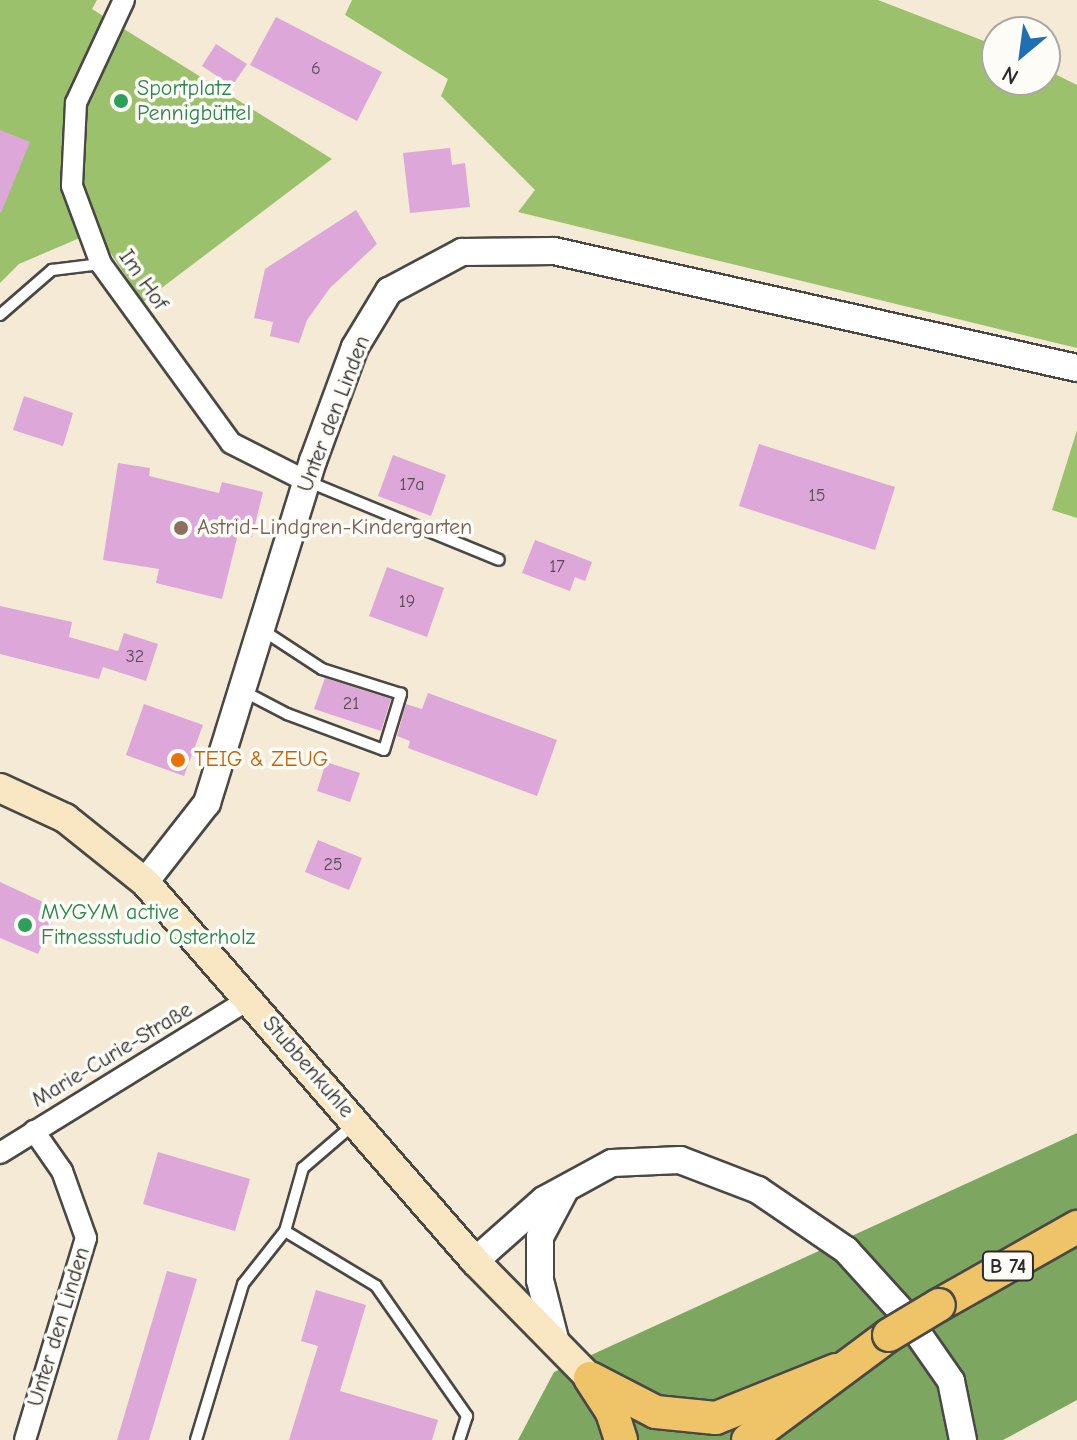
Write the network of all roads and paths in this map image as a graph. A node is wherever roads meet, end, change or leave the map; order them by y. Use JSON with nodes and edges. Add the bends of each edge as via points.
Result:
{"nodes":[{"id":1,"x":124,"y":0,"type":"edge"},
{"id":2,"x":101,"y":264,"type":"junction"},
{"id":3,"x":0,"y":315,"type":"edge"},
{"id":4,"x":1077,"y":368,"type":"edge"},
{"id":5,"x":308,"y":482,"type":"junction"},
{"id":6,"x":499,"y":560,"type":"dead end"},
{"id":7,"x":262,"y":630,"type":"junction"},
{"id":8,"x":243,"y":691,"type":"junction"},
{"id":9,"x":0,"y":788,"type":"edge"},
{"id":10,"x":145,"y":882,"type":"junction"},
{"id":11,"x":249,"y":999,"type":"junction"},
{"id":12,"x":356,"y":1122,"type":"junction"},
{"id":13,"x":34,"y":1131,"type":"junction"},
{"id":14,"x":0,"y":1153,"type":"edge"},
{"id":15,"x":568,"y":1185,"type":"junction"},
{"id":16,"x":1077,"y":1227,"type":"edge"},
{"id":17,"x":285,"y":1231,"type":"junction"},
{"id":18,"x":475,"y":1261,"type":"junction"},
{"id":19,"x":556,"y":1343,"type":"junction"},
{"id":20,"x":836,"y":1370,"type":"junction"},
{"id":21,"x":590,"y":1378,"type":"junction"},
{"id":22,"x":25,"y":1440,"type":"edge"},
{"id":23,"x":196,"y":1440,"type":"edge"},
{"id":24,"x":459,"y":1440,"type":"edge"},
{"id":25,"x":621,"y":1440,"type":"edge"},
{"id":26,"x":748,"y":1440,"type":"edge"},
{"id":27,"x":963,"y":1440,"type":"edge"}],
"edges":[{"from":1,"to":2,"type":"street","name":"Im Hof","via":[[76,103],[72,186]]},
{"from":2,"to":3,"type":"lane","via":[[52,270]]},
{"from":2,"to":5,"type":"street","name":"Im Hof","via":[[231,443]]},
{"from":4,"to":5,"type":"street","name":"Unter den Linden","via":[[554,251],[462,252],[389,291],[355,347]]},
{"from":5,"to":6,"type":"lane"},
{"from":5,"to":7,"type":"street","name":"Unter den Linden"},
{"from":7,"to":8,"type":"street","name":"Unter den Linden"},
{"from":7,"to":8,"type":"lane","via":[[322,669],[401,694],[384,750],[287,714]]},
{"from":8,"to":10,"type":"street","name":"Unter den Linden","via":[[207,803]]},
{"from":9,"to":10,"type":"main road","name":"Stubbenkuhle","via":[[65,818]]},
{"from":10,"to":11,"type":"main road","name":"Stubbenkuhle"},
{"from":11,"to":12,"type":"main road","name":"Stubbenkuhle"},
{"from":11,"to":13,"type":"street","name":"Marie-Curie-Straße"},
{"from":12,"to":17,"type":"lane","via":[[303,1168]]},
{"from":12,"to":18,"type":"main road","name":"Stubbenkuhle"},
{"from":13,"to":14,"type":"street","name":"Marie-Curie-Straße"},
{"from":13,"to":22,"type":"street","name":"Unter den Linden","via":[[62,1171],[86,1238]]},
{"from":15,"to":18,"type":"street"},
{"from":15,"to":19,"type":"street","via":[[540,1237],[540,1280]]},
{"from":15,"to":27,"type":"street","via":[[612,1163],[680,1160],[758,1190],[846,1250],[905,1315],[951,1381]]},
{"from":16,"to":20,"type":"main road","number":"B 74","bridge":true},
{"from":17,"to":23,"type":"lane","via":[[243,1284]]},
{"from":17,"to":24,"type":"lane","via":[[376,1286],[467,1416]]},
{"from":18,"to":19,"type":"main road","name":"Stubbenkuhle"},
{"from":19,"to":21,"type":"main road","name":"Stubbenkuhle"},
{"from":20,"to":21,"type":"main road","number":"B 74","via":[[716,1418],[656,1412]]},
{"from":20,"to":26,"type":"main road","number":"B 74"},
{"from":21,"to":25,"type":"main road","via":[[612,1412]]}]}
